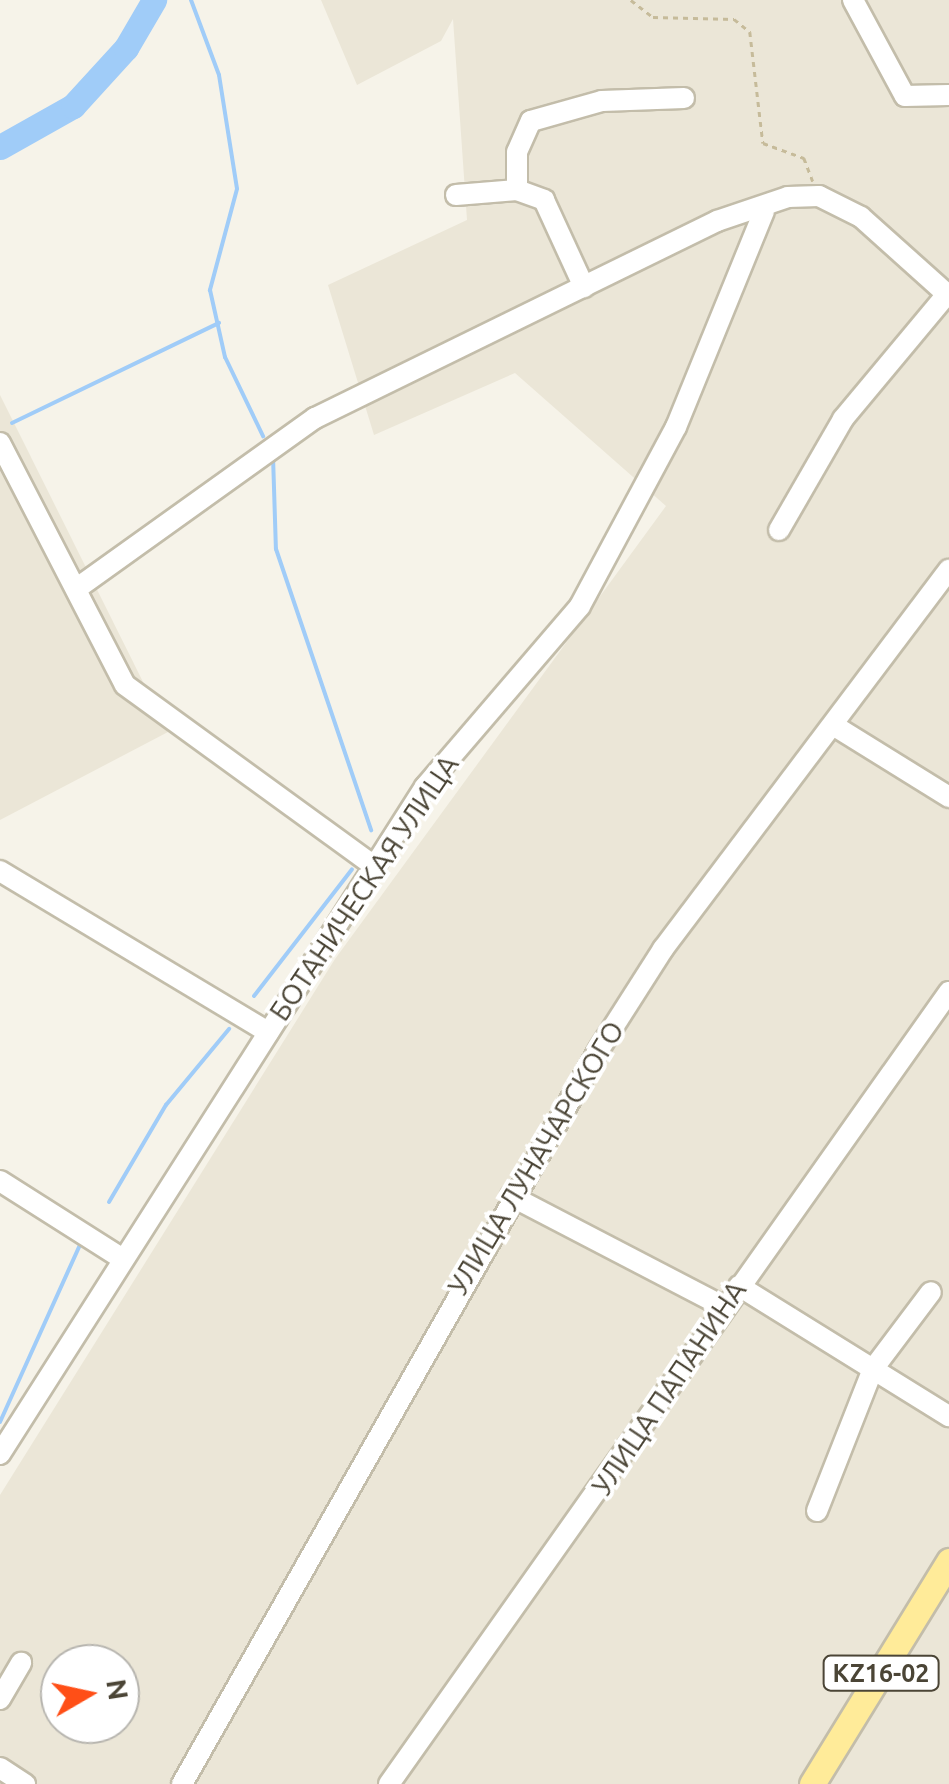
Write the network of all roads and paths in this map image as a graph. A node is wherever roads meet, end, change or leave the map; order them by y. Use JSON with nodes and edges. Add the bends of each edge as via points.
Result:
{"nodes":[{"id":1,"x":631,"y":0,"type":"edge"},
{"id":2,"x":853,"y":0,"type":"edge"},
{"id":3,"x":949,"y":96,"type":"edge"},
{"id":4,"x":684,"y":98,"type":"dead end"},
{"id":5,"x":517,"y":190,"type":"junction"},
{"id":6,"x":456,"y":195,"type":"dead end"},
{"id":7,"x":819,"y":196,"type":"junction"},
{"id":8,"x":764,"y":211,"type":"junction"},
{"id":9,"x":584,"y":286,"type":"junction"},
{"id":10,"x":948,"y":295,"type":"edge"},
{"id":11,"x":0,"y":443,"type":"edge"},
{"id":12,"x":779,"y":530,"type":"dead end"},
{"id":13,"x":949,"y":570,"type":"edge"},
{"id":14,"x":76,"y":589,"type":"junction"},
{"id":15,"x":833,"y":725,"type":"junction"},
{"id":16,"x":949,"y":797,"type":"edge"},
{"id":17,"x":373,"y":865,"type":"junction"},
{"id":18,"x":0,"y":871,"type":"edge"},
{"id":19,"x":949,"y":992,"type":"edge"},
{"id":20,"x":268,"y":1032,"type":"junction"},
{"id":21,"x":0,"y":1181,"type":"edge"},
{"id":22,"x":512,"y":1196,"type":"junction"},
{"id":23,"x":123,"y":1258,"type":"junction"},
{"id":24,"x":739,"y":1286,"type":"junction"},
{"id":25,"x":931,"y":1292,"type":"dead end"},
{"id":26,"x":724,"y":1307,"type":"junction"},
{"id":27,"x":873,"y":1369,"type":"junction"},
{"id":28,"x":949,"y":1416,"type":"edge"},
{"id":29,"x":0,"y":1454,"type":"edge"},
{"id":30,"x":817,"y":1511,"type":"dead end"},
{"id":31,"x":949,"y":1561,"type":"edge"},
{"id":32,"x":21,"y":1663,"type":"dead end"},
{"id":33,"x":0,"y":1699,"type":"edge"},
{"id":34,"x":0,"y":1768,"type":"edge"},
{"id":35,"x":25,"y":1784,"type":"edge"},
{"id":36,"x":182,"y":1784,"type":"edge"},
{"id":37,"x":390,"y":1784,"type":"edge"},
{"id":38,"x":812,"y":1784,"type":"edge"}],
"edges":[{"from":1,"to":7,"type":"path","via":[[653,17],[734,19],[750,32],[763,143],[804,158]]},
{"from":2,"to":3,"type":"street","via":[[905,96]]},
{"from":4,"to":5,"type":"street","via":[[602,101],[531,121],[517,152]]},
{"from":5,"to":6,"type":"street"},
{"from":5,"to":9,"type":"street","via":[[556,216]]},
{"from":7,"to":8,"type":"street","via":[[788,197]]},
{"from":7,"to":10,"type":"street","via":[[862,217]]},
{"from":8,"to":9,"type":"street","via":[[717,222]]},
{"from":8,"to":17,"type":"street","name":"БОТАНИЧЕСКАЯ УЛИЦА","via":[[676,427],[580,606],[444,763]]},
{"from":9,"to":14,"type":"street","via":[[278,440]]},
{"from":10,"to":12,"type":"street","via":[[843,419]]},
{"from":11,"to":14,"type":"street"},
{"from":13,"to":15,"type":"street","name":"УЛИЦА ЛУНАЧАРСКОГО"},
{"from":14,"to":17,"type":"street","via":[[126,686]]},
{"from":15,"to":16,"type":"street"},
{"from":15,"to":22,"type":"street","name":"УЛИЦА ЛУНАЧАРСКОГО","via":[[663,949]]},
{"from":17,"to":20,"type":"street","name":"БОТАНИЧЕСКАЯ УЛИЦА"},
{"from":18,"to":20,"type":"street"},
{"from":19,"to":24,"type":"street","name":"УЛИЦА ПАПАНИНА"},
{"from":20,"to":23,"type":"street","name":"БОТАНИЧЕСКАЯ УЛИЦА"},
{"from":21,"to":23,"type":"street"},
{"from":22,"to":26,"type":"street"},
{"from":22,"to":36,"type":"street","name":"УЛИЦА ЛУНАЧАРСКОГО"},
{"from":23,"to":29,"type":"street","name":"БОТАНИЧЕСКАЯ УЛИЦА"},
{"from":24,"to":26,"type":"street","name":"УЛИЦА ПАПАНИНА"},
{"from":24,"to":27,"type":"street"},
{"from":25,"to":27,"type":"street"},
{"from":26,"to":37,"type":"street","name":"УЛИЦА ПАПАНИНА"},
{"from":27,"to":28,"type":"street"},
{"from":27,"to":30,"type":"street"},
{"from":31,"to":38,"type":"main road","number":"KZ16-02"},
{"from":32,"to":33,"type":"street"},
{"from":34,"to":35,"type":"street"}]}
